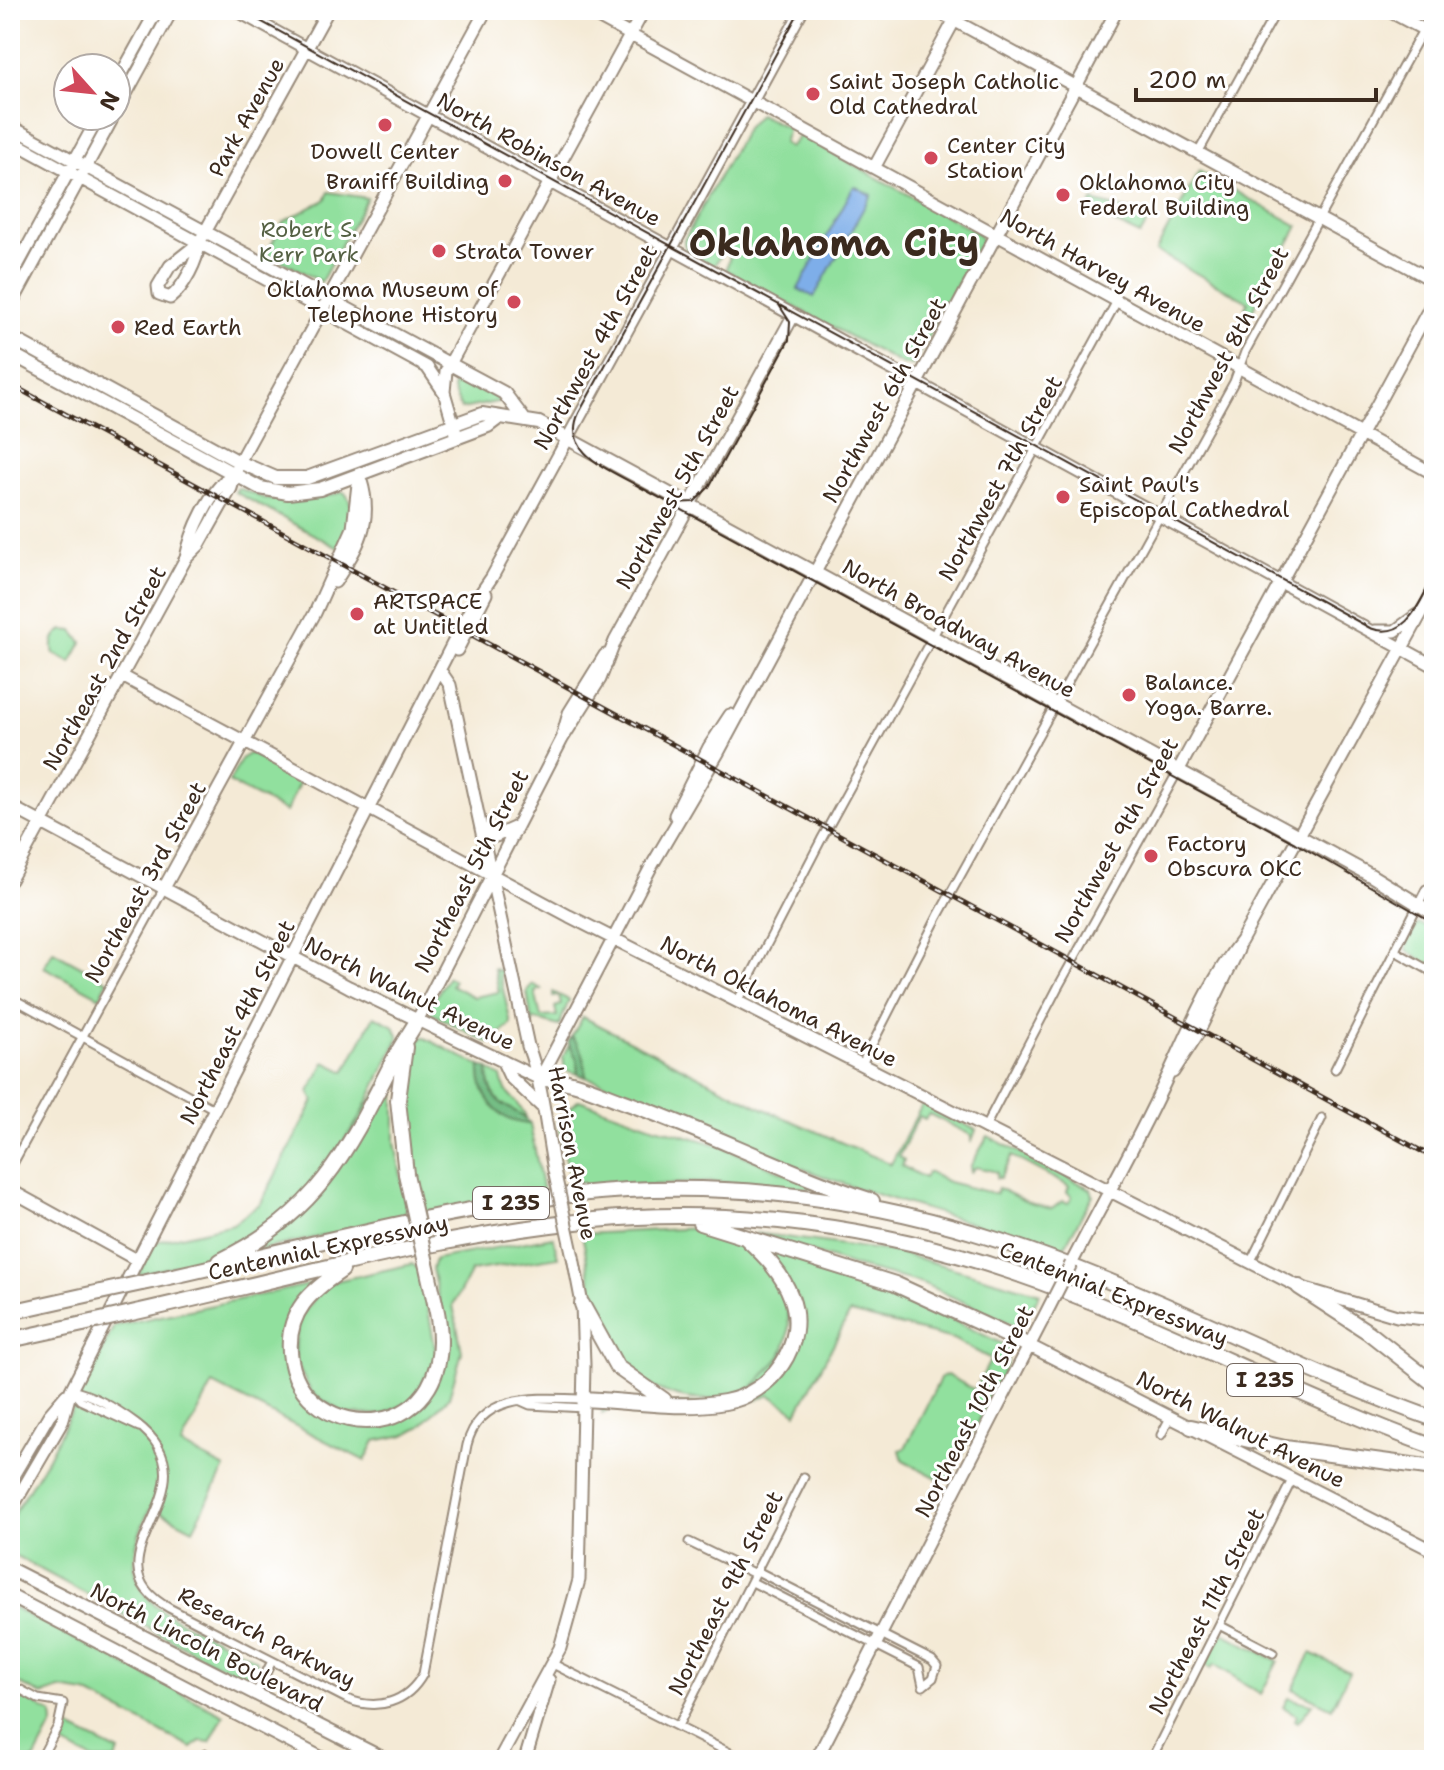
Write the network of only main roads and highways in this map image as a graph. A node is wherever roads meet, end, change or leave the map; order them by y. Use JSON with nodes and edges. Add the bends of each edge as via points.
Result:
{"nodes":[{"id":1,"x":10,"y":337,"type":"edge"},
{"id":2,"x":10,"y":353,"type":"edge"},
{"id":3,"x":450,"y":364,"type":"road end"},
{"id":4,"x":141,"y":409,"type":"junction"},
{"id":5,"x":128,"y":418,"type":"junction"},
{"id":6,"x":523,"y":418,"type":"junction"},
{"id":7,"x":236,"y":468,"type":"junction"},
{"id":8,"x":1434,"y":914,"type":"edge"},
{"id":9,"x":417,"y":1021,"type":"road end"},
{"id":10,"x":406,"y":1042,"type":"junction"},
{"id":11,"x":540,"y":1079,"type":"road end"},
{"id":12,"x":684,"y":1218,"type":"junction"},
{"id":13,"x":937,"y":1222,"type":"junction"},
{"id":14,"x":743,"y":1236,"type":"junction"},
{"id":15,"x":352,"y":1264,"type":"junction"},
{"id":16,"x":194,"y":1272,"type":"junction"},
{"id":17,"x":1299,"y":1287,"type":"road end"},
{"id":18,"x":582,"y":1304,"type":"road end"},
{"id":19,"x":10,"y":1312,"type":"edge"},
{"id":20,"x":10,"y":1340,"type":"edge"},
{"id":21,"x":1030,"y":1346,"type":"road end"},
{"id":22,"x":1434,"y":1384,"type":"edge"},
{"id":23,"x":668,"y":1402,"type":"junction"},
{"id":24,"x":584,"y":1404,"type":"road end"},
{"id":25,"x":1434,"y":1419,"type":"edge"},
{"id":26,"x":1191,"y":1427,"type":"road end"},
{"id":27,"x":1434,"y":1447,"type":"edge"},
{"id":28,"x":1434,"y":1468,"type":"edge"},
{"id":29,"x":10,"y":1569,"type":"edge"},
{"id":30,"x":10,"y":1596,"type":"edge"},
{"id":31,"x":325,"y":1760,"type":"edge"},
{"id":32,"x":386,"y":1760,"type":"edge"}],
"edges":[{"from":1,"to":4,"type":"main road"},
{"from":2,"to":5,"type":"main road"},
{"from":3,"to":6,"type":"main road","via":[[504,393]]},
{"from":4,"to":5,"type":"main road"},
{"from":4,"to":7,"type":"main road"},
{"from":5,"to":7,"type":"main road"},
{"from":6,"to":7,"type":"main road","name":"North Broadway Avenue","via":[[482,414],[459,430],[297,493],[260,488]]},
{"from":6,"to":8,"type":"main road","name":"North Broadway Avenue","via":[[568,437]]},
{"from":9,"to":10,"type":"highway"},
{"from":10,"to":15,"type":"highway","bridge":true,"via":[[398,1100],[406,1174],[442,1335],[441,1356],[422,1397],[384,1419],[361,1422],[316,1403],[297,1379],[290,1358],[290,1333],[306,1297]]},
{"from":10,"to":16,"type":"highway","via":[[348,1150],[315,1193],[267,1235]]},
{"from":11,"to":13,"type":"highway","via":[[560,1078],[656,1112],[834,1188]]},
{"from":12,"to":14,"type":"highway"},
{"from":12,"to":15,"type":"highway","name":"Centennial Expressway","number":"I 235","via":[[549,1225]]},
{"from":12,"to":27,"type":"highway","name":"Centennial Expressway","number":"I 235","via":[[817,1226],[976,1261],[1098,1306]]},
{"from":13,"to":16,"type":"highway","name":"Centennial Expressway","number":"I 235","via":[[765,1194],[582,1194],[472,1209]]},
{"from":13,"to":25,"type":"highway","name":"Centennial Expressway","number":"I 235","via":[[1038,1253]]},
{"from":14,"to":21,"type":"highway","via":[[895,1284]]},
{"from":14,"to":23,"type":"highway","via":[[779,1273],[792,1300],[789,1351],[772,1377],[748,1395],[724,1402]]},
{"from":15,"to":20,"type":"highway","name":"Centennial Expressway","number":"I 235","bridge":true},
{"from":16,"to":19,"type":"highway","name":"Centennial Expressway","number":"I 235","bridge":true},
{"from":17,"to":22,"type":"highway"},
{"from":18,"to":23,"type":"highway","via":[[617,1367]]},
{"from":23,"to":24,"type":"highway"},
{"from":26,"to":28,"type":"highway","via":[[1285,1448]]},
{"from":29,"to":32,"type":"main road","name":"North Lincoln Boulevard"},
{"from":30,"to":31,"type":"main road","name":"North Lincoln Boulevard"}]}
